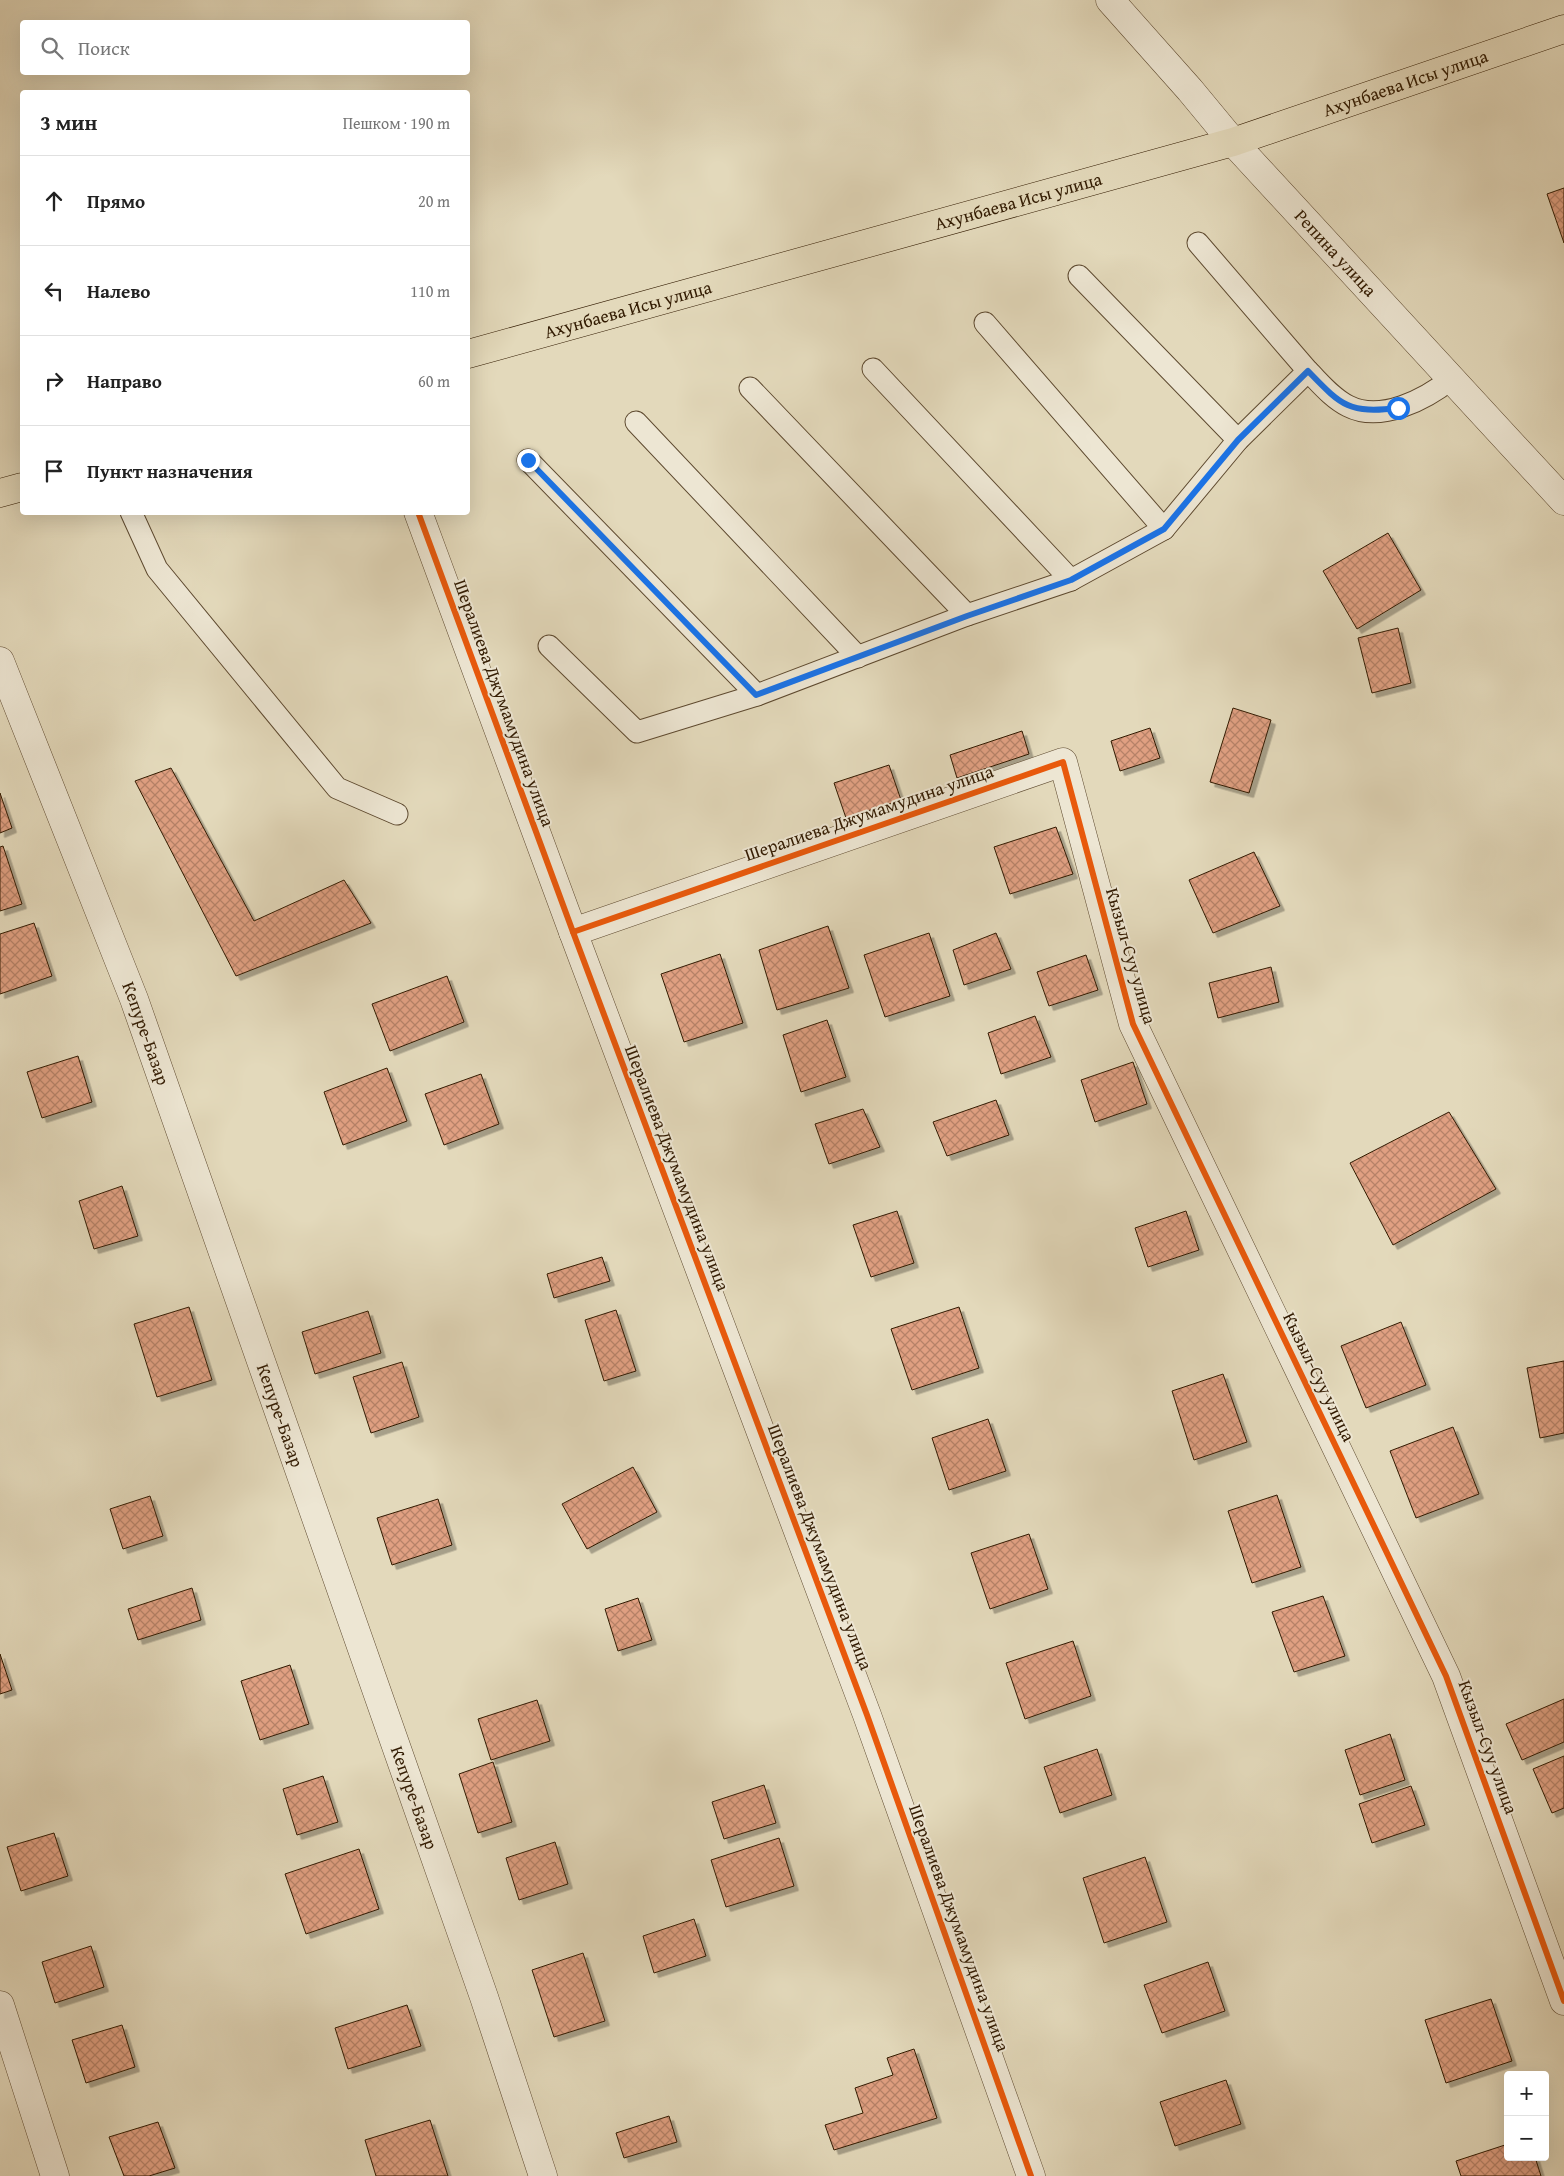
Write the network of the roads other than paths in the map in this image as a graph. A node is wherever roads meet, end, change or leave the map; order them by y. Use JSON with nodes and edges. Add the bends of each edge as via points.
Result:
{"nodes":[{"id":1,"x":1110,"y":0,"type":"edge"},
{"id":2,"x":1564,"y":29,"type":"edge"},
{"id":3,"x":1233,"y":142,"type":"junction"},
{"id":4,"x":1198,"y":243,"type":"dead end"},
{"id":5,"x":1080,"y":276,"type":"dead end"},
{"id":6,"x":985,"y":323,"type":"dead end"},
{"id":7,"x":470,"y":353,"type":"edge"},
{"id":8,"x":873,"y":369,"type":"dead end"},
{"id":9,"x":1308,"y":371,"type":"junction"},
{"id":10,"x":1451,"y":379,"type":"junction"},
{"id":11,"x":750,"y":388,"type":"dead end"},
{"id":12,"x":636,"y":422,"type":"dead end"},
{"id":13,"x":1238,"y":440,"type":"junction"},
{"id":14,"x":528,"y":460,"type":"dead end"},
{"id":15,"x":20,"y":488,"type":"edge"},
{"id":16,"x":0,"y":493,"type":"edge"},
{"id":17,"x":1564,"y":501,"type":"edge"},
{"id":18,"x":131,"y":515,"type":"edge"},
{"id":19,"x":419,"y":515,"type":"edge"},
{"id":20,"x":1164,"y":529,"type":"junction"},
{"id":21,"x":1071,"y":580,"type":"junction"},
{"id":22,"x":967,"y":616,"type":"junction"},
{"id":23,"x":549,"y":646,"type":"dead end"},
{"id":24,"x":858,"y":657,"type":"junction"},
{"id":25,"x":0,"y":661,"type":"edge"},
{"id":26,"x":756,"y":695,"type":"junction"},
{"id":27,"x":1063,"y":762,"type":"joint"},
{"id":28,"x":397,"y":814,"type":"dead end"},
{"id":29,"x":573,"y":932,"type":"junction"},
{"id":30,"x":1564,"y":2002,"type":"edge"},
{"id":31,"x":0,"y":2005,"type":"edge"},
{"id":32,"x":55,"y":2176,"type":"edge"},
{"id":33,"x":543,"y":2176,"type":"edge"},
{"id":34,"x":1031,"y":2176,"type":"edge"}],
"edges":[{"from":1,"to":3,"type":"street","name":"Репина улица"},
{"from":2,"to":3,"type":"main road","name":"Ахунбаева Исы улица"},
{"from":3,"to":7,"type":"main road","name":"Ахунбаева Исы улица"},
{"from":3,"to":10,"type":"street","name":"Репина улица"},
{"from":4,"to":9,"type":"lane"},
{"from":5,"to":13,"type":"lane"},
{"from":6,"to":20,"type":"lane"},
{"from":8,"to":21,"type":"lane"},
{"from":9,"to":10,"type":"lane","via":[[1335,398],[1350,407],[1364,410],[1398,408],[1418,402]]},
{"from":9,"to":13,"type":"lane"},
{"from":10,"to":17,"type":"street","name":"Репина улица"},
{"from":11,"to":22,"type":"lane"},
{"from":12,"to":24,"type":"lane"},
{"from":13,"to":20,"type":"lane"},
{"from":14,"to":26,"type":"lane"},
{"from":15,"to":16,"type":"main road"},
{"from":18,"to":28,"type":"lane","via":[[157,570],[337,788]]},
{"from":19,"to":29,"type":"street","name":"Шералиева Джумамудина улица"},
{"from":20,"to":21,"type":"lane"},
{"from":21,"to":22,"type":"lane"},
{"from":22,"to":24,"type":"lane"},
{"from":23,"to":26,"type":"lane","via":[[637,732]]},
{"from":24,"to":26,"type":"lane"},
{"from":25,"to":33,"type":"street","name":"Кепуре-Базар","via":[[134,999],[478,1978]]},
{"from":27,"to":29,"type":"street","name":"Шералиева Джумамудина улица"},
{"from":27,"to":30,"type":"street","name":"Кызыл-Суу улица","via":[[1133,1024],[1446,1676]]},
{"from":29,"to":34,"type":"street","name":"Шералиева Джумамудина улица","via":[[867,1715]]},
{"from":31,"to":32,"type":"street"}]}
